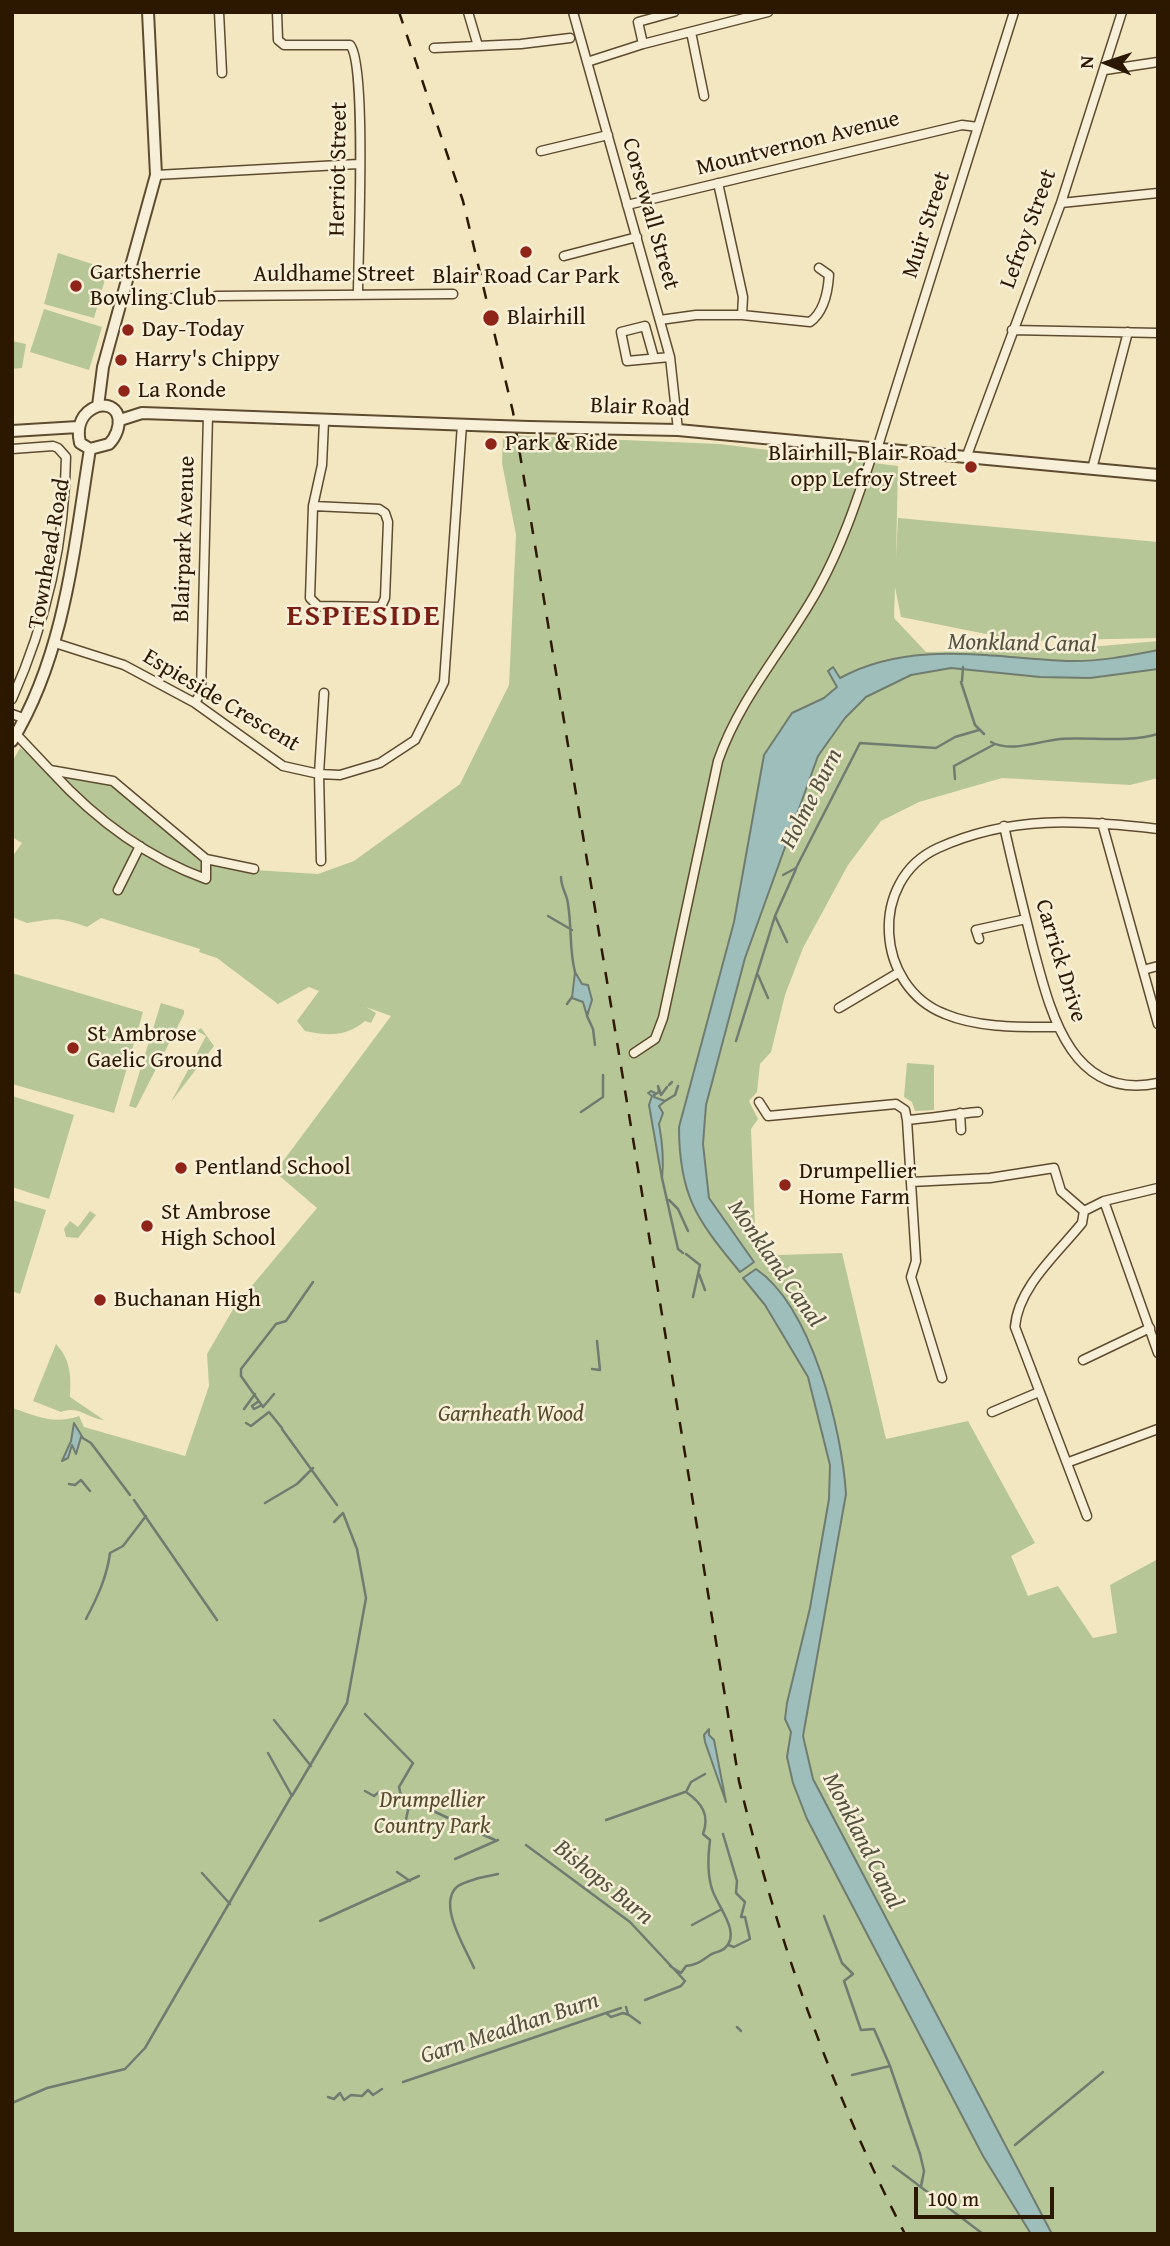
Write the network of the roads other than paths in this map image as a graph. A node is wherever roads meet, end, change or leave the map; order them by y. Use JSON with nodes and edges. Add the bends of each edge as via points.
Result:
{"nodes":[{"id":1,"x":148,"y":12,"type":"edge"},
{"id":2,"x":219,"y":12,"type":"edge"},
{"id":3,"x":277,"y":12,"type":"edge"},
{"id":4,"x":468,"y":12,"type":"edge"},
{"id":5,"x":573,"y":12,"type":"edge"},
{"id":6,"x":674,"y":12,"type":"edge"},
{"id":7,"x":768,"y":12,"type":"edge"},
{"id":8,"x":1014,"y":12,"type":"edge"},
{"id":9,"x":1122,"y":12,"type":"edge"},
{"id":10,"x":691,"y":32,"type":"junction"},
{"id":11,"x":570,"y":38,"type":"dead end"},
{"id":12,"x":643,"y":44,"type":"junction"},
{"id":13,"x":478,"y":46,"type":"junction"},
{"id":14,"x":434,"y":48,"type":"dead end"},
{"id":15,"x":587,"y":62,"type":"junction"},
{"id":16,"x":1158,"y":62,"type":"edge"},
{"id":17,"x":1105,"y":70,"type":"junction"},
{"id":18,"x":222,"y":73,"type":"dead end"},
{"id":19,"x":704,"y":96,"type":"dead end"},
{"id":20,"x":978,"y":127,"type":"junction"},
{"id":21,"x":608,"y":135,"type":"junction"},
{"id":22,"x":541,"y":151,"type":"dead end"},
{"id":23,"x":358,"y":164,"type":"junction"},
{"id":24,"x":156,"y":175,"type":"junction"},
{"id":25,"x":718,"y":183,"type":"junction"},
{"id":26,"x":1158,"y":193,"type":"edge"},
{"id":27,"x":1061,"y":203,"type":"junction"},
{"id":28,"x":628,"y":205,"type":"junction"},
{"id":29,"x":637,"y":237,"type":"junction"},
{"id":30,"x":564,"y":256,"type":"dead end"},
{"id":31,"x":819,"y":268,"type":"dead end"},
{"id":32,"x":358,"y":293,"type":"junction"},
{"id":33,"x":453,"y":294,"type":"dead end"},
{"id":34,"x":216,"y":296,"type":"dead end"},
{"id":35,"x":198,"y":298,"type":"dead end"},
{"id":36,"x":121,"y":299,"type":"junction"},
{"id":37,"x":742,"y":315,"type":"junction"},
{"id":38,"x":660,"y":320,"type":"junction"},
{"id":39,"x":1012,"y":330,"type":"junction"},
{"id":40,"x":1128,"y":332,"type":"junction"},
{"id":41,"x":1158,"y":333,"type":"edge"},
{"id":42,"x":670,"y":357,"type":"junction"},
{"id":43,"x":654,"y":358,"type":"junction"},
{"id":44,"x":99,"y":406,"type":"junction"},
{"id":45,"x":208,"y":415,"type":"junction"},
{"id":46,"x":120,"y":420,"type":"junction"},
{"id":47,"x":324,"y":421,"type":"junction"},
{"id":48,"x":462,"y":424,"type":"junction"},
{"id":49,"x":78,"y":427,"type":"junction"},
{"id":50,"x":678,"y":430,"type":"junction"},
{"id":51,"x":12,"y":431,"type":"edge"},
{"id":52,"x":12,"y":449,"type":"edge"},
{"id":53,"x":90,"y":449,"type":"junction"},
{"id":54,"x":876,"y":449,"type":"junction"},
{"id":55,"x":966,"y":458,"type":"junction"},
{"id":56,"x":1093,"y":469,"type":"junction"},
{"id":57,"x":1158,"y":475,"type":"edge"},
{"id":58,"x":313,"y":506,"type":"junction"},
{"id":59,"x":55,"y":643,"type":"junction"},
{"id":60,"x":324,"y":693,"type":"dead end"},
{"id":61,"x":12,"y":699,"type":"edge"},
{"id":62,"x":195,"y":704,"type":"junction"},
{"id":63,"x":18,"y":716,"type":"edge"},
{"id":64,"x":14,"y":738,"type":"edge"},
{"id":65,"x":50,"y":770,"type":"junction"},
{"id":66,"x":319,"y":775,"type":"junction"},
{"id":67,"x":1102,"y":822,"type":"junction"},
{"id":68,"x":1004,"y":827,"type":"junction"},
{"id":69,"x":1158,"y":829,"type":"edge"},
{"id":70,"x":140,"y":846,"type":"junction"},
{"id":71,"x":206,"y":859,"type":"junction"},
{"id":72,"x":321,"y":861,"type":"dead end"},
{"id":73,"x":254,"y":869,"type":"dead end"},
{"id":74,"x":118,"y":890,"type":"dead end"},
{"id":75,"x":1026,"y":919,"type":"junction"},
{"id":76,"x":977,"y":930,"type":"dead end"},
{"id":77,"x":1158,"y":967,"type":"edge"},
{"id":78,"x":1143,"y":970,"type":"junction"},
{"id":79,"x":898,"y":973,"type":"junction"},
{"id":80,"x":839,"y":1008,"type":"dead end"},
{"id":81,"x":1158,"y":1024,"type":"edge"},
{"id":82,"x":1056,"y":1027,"type":"junction"},
{"id":83,"x":634,"y":1053,"type":"dead end"},
{"id":84,"x":1158,"y":1083,"type":"edge"},
{"id":85,"x":760,"y":1102,"type":"dead end"},
{"id":86,"x":978,"y":1112,"type":"dead end"},
{"id":87,"x":960,"y":1113,"type":"junction"},
{"id":88,"x":907,"y":1120,"type":"junction"},
{"id":89,"x":961,"y":1130,"type":"dead end"},
{"id":90,"x":911,"y":1182,"type":"junction"},
{"id":91,"x":1158,"y":1188,"type":"edge"},
{"id":92,"x":1104,"y":1201,"type":"junction"},
{"id":93,"x":1084,"y":1211,"type":"junction"},
{"id":94,"x":1150,"y":1328,"type":"junction"},
{"id":95,"x":1158,"y":1353,"type":"edge"},
{"id":96,"x":1083,"y":1360,"type":"dead end"},
{"id":97,"x":942,"y":1378,"type":"dead end"},
{"id":98,"x":1039,"y":1392,"type":"junction"},
{"id":99,"x":992,"y":1412,"type":"dead end"},
{"id":100,"x":1158,"y":1429,"type":"edge"},
{"id":101,"x":1069,"y":1462,"type":"junction"},
{"id":102,"x":1087,"y":1516,"type":"dead end"}],
"edges":[{"from":1,"to":24,"type":"street"},
{"from":2,"to":18,"type":"street"},
{"from":3,"to":23,"type":"street","name":"Herriot Street","via":[[278,40],[284,45],[350,45],[355,51]]},
{"from":4,"to":13,"type":"street"},
{"from":5,"to":15,"type":"street","name":"Corsewall Street"},
{"from":6,"to":12,"type":"street","via":[[638,22]]},
{"from":7,"to":10,"type":"street"},
{"from":8,"to":20,"type":"street","name":"Muir Street"},
{"from":9,"to":17,"type":"street","name":"Lefroy Street"},
{"from":10,"to":12,"type":"street"},
{"from":10,"to":19,"type":"street"},
{"from":11,"to":13,"type":"street"},
{"from":12,"to":15,"type":"street"},
{"from":13,"to":14,"type":"street"},
{"from":15,"to":21,"type":"street","name":"Corsewall Street"},
{"from":16,"to":17,"type":"street"},
{"from":17,"to":27,"type":"street","name":"Lefroy Street"},
{"from":20,"to":25,"type":"street","name":"Mountvernon Avenue","via":[[962,125]]},
{"from":20,"to":54,"type":"street","name":"Muir Street"},
{"from":21,"to":22,"type":"street"},
{"from":21,"to":28,"type":"street","name":"Corsewall Street"},
{"from":23,"to":24,"type":"street"},
{"from":23,"to":32,"type":"street","name":"Herriot Street"},
{"from":24,"to":36,"type":"street"},
{"from":25,"to":28,"type":"street","name":"Mountvernon Avenue"},
{"from":25,"to":37,"type":"street","via":[[743,297]]},
{"from":26,"to":27,"type":"street"},
{"from":27,"to":39,"type":"street","name":"Lefroy Street"},
{"from":28,"to":29,"type":"street","name":"Corsewall Street"},
{"from":29,"to":30,"type":"street"},
{"from":29,"to":38,"type":"street","name":"Corsewall Street"},
{"from":31,"to":37,"type":"street","via":[[829,275],[828,282],[820,312],[810,322]]},
{"from":32,"to":33,"type":"street","name":"Auldhame Street"},
{"from":32,"to":34,"type":"street","name":"Auldhame Street"},
{"from":35,"to":36,"type":"street"},
{"from":36,"to":44,"type":"street","via":[[103,367]]},
{"from":37,"to":38,"type":"street"},
{"from":38,"to":42,"type":"street","name":"Corsewall Street"},
{"from":39,"to":40,"type":"street"},
{"from":39,"to":55,"type":"street","name":"Lefroy Street"},
{"from":40,"to":41,"type":"street"},
{"from":40,"to":56,"type":"street"},
{"from":42,"to":43,"type":"street"},
{"from":42,"to":50,"type":"street","name":"Corsewall Street"},
{"from":43,"to":43,"type":"street","via":[[645,326],[621,332],[627,360]]},
{"from":44,"to":46,"type":"street","via":[[112,407]]},
{"from":44,"to":49,"type":"street","via":[[89,411]]},
{"from":45,"to":46,"type":"street","name":"Blair Road","via":[[142,413]]},
{"from":45,"to":47,"type":"street","name":"Blair Road"},
{"from":45,"to":62,"type":"street","name":"Blairpark Avenue","via":[[201,692]]},
{"from":46,"to":53,"type":"street","via":[[114,439],[104,447]]},
{"from":47,"to":48,"type":"street","name":"Blair Road"},
{"from":47,"to":58,"type":"street","via":[[322,465]]},
{"from":48,"to":50,"type":"street","name":"Blair Road","bridge":true},
{"from":48,"to":66,"type":"street","name":"Espieside Crescent","via":[[444,682],[415,740],[380,764],[340,775]]},
{"from":49,"to":51,"type":"street"},
{"from":49,"to":53,"type":"street","via":[[80,443]]},
{"from":50,"to":54,"type":"street","name":"Blair Road"},
{"from":52,"to":61,"type":"street","via":[[53,446],[66,457],[65,499],[43,620]]},
{"from":53,"to":59,"type":"street","name":"Townhead Road"},
{"from":54,"to":55,"type":"street","name":"Blair Road"},
{"from":54,"to":83,"type":"street","name":"Muir Street","via":[[845,535],[818,589],[728,733],[718,761],[663,1018],[655,1039]]},
{"from":55,"to":56,"type":"street","name":"Blair Road"},
{"from":56,"to":57,"type":"street","name":"Blair Road"},
{"from":58,"to":58,"type":"street","via":[[311,601],[318,606],[381,607],[385,598],[385,513]]},
{"from":59,"to":62,"type":"street","name":"Espieside Crescent","via":[[124,665]]},
{"from":59,"to":63,"type":"street","name":"Townhead Road","via":[[45,675]]},
{"from":60,"to":66,"type":"street"},
{"from":62,"to":66,"type":"street","name":"Espieside Crescent","via":[[283,766]]},
{"from":63,"to":64,"type":"street","name":"Townhead Road"},
{"from":64,"to":65,"type":"street"},
{"from":65,"to":70,"type":"street","via":[[99,819]]},
{"from":65,"to":71,"type":"street","via":[[113,781]]},
{"from":66,"to":72,"type":"street"},
{"from":67,"to":68,"type":"street","via":[[1035,821]]},
{"from":67,"to":69,"type":"street"},
{"from":67,"to":78,"type":"street"},
{"from":68,"to":75,"type":"street","name":"Carrick Drive"},
{"from":68,"to":79,"type":"street","via":[[936,849],[906,873],[891,902],[888,921],[888,941]]},
{"from":70,"to":71,"type":"street","via":[[206,879]]},
{"from":70,"to":74,"type":"street"},
{"from":71,"to":73,"type":"street"},
{"from":75,"to":76,"type":"street"},
{"from":75,"to":82,"type":"street","name":"Carrick Drive"},
{"from":77,"to":78,"type":"street"},
{"from":78,"to":81,"type":"street"},
{"from":79,"to":80,"type":"street"},
{"from":79,"to":82,"type":"street","via":[[926,1003],[944,1014],[997,1025]]},
{"from":82,"to":84,"type":"street","name":"Carrick Drive","via":[[1098,1076],[1121,1084]]},
{"from":85,"to":88,"type":"street","via":[[768,1116],[896,1104],[905,1110]]},
{"from":86,"to":87,"type":"street"},
{"from":87,"to":88,"type":"street"},
{"from":87,"to":89,"type":"street"},
{"from":88,"to":90,"type":"street"},
{"from":90,"to":93,"type":"street","via":[[990,1178],[1054,1168],[1061,1191]]},
{"from":90,"to":97,"type":"street","via":[[916,1261],[911,1277]]},
{"from":91,"to":92,"type":"street"},
{"from":92,"to":93,"type":"street"},
{"from":92,"to":94,"type":"street"},
{"from":93,"to":98,"type":"street","via":[[1082,1223],[1023,1297],[1016,1318],[1015,1327]]},
{"from":94,"to":95,"type":"street"},
{"from":94,"to":96,"type":"street"},
{"from":98,"to":99,"type":"street"},
{"from":98,"to":101,"type":"street"},
{"from":100,"to":101,"type":"street"},
{"from":101,"to":102,"type":"street"}]}
